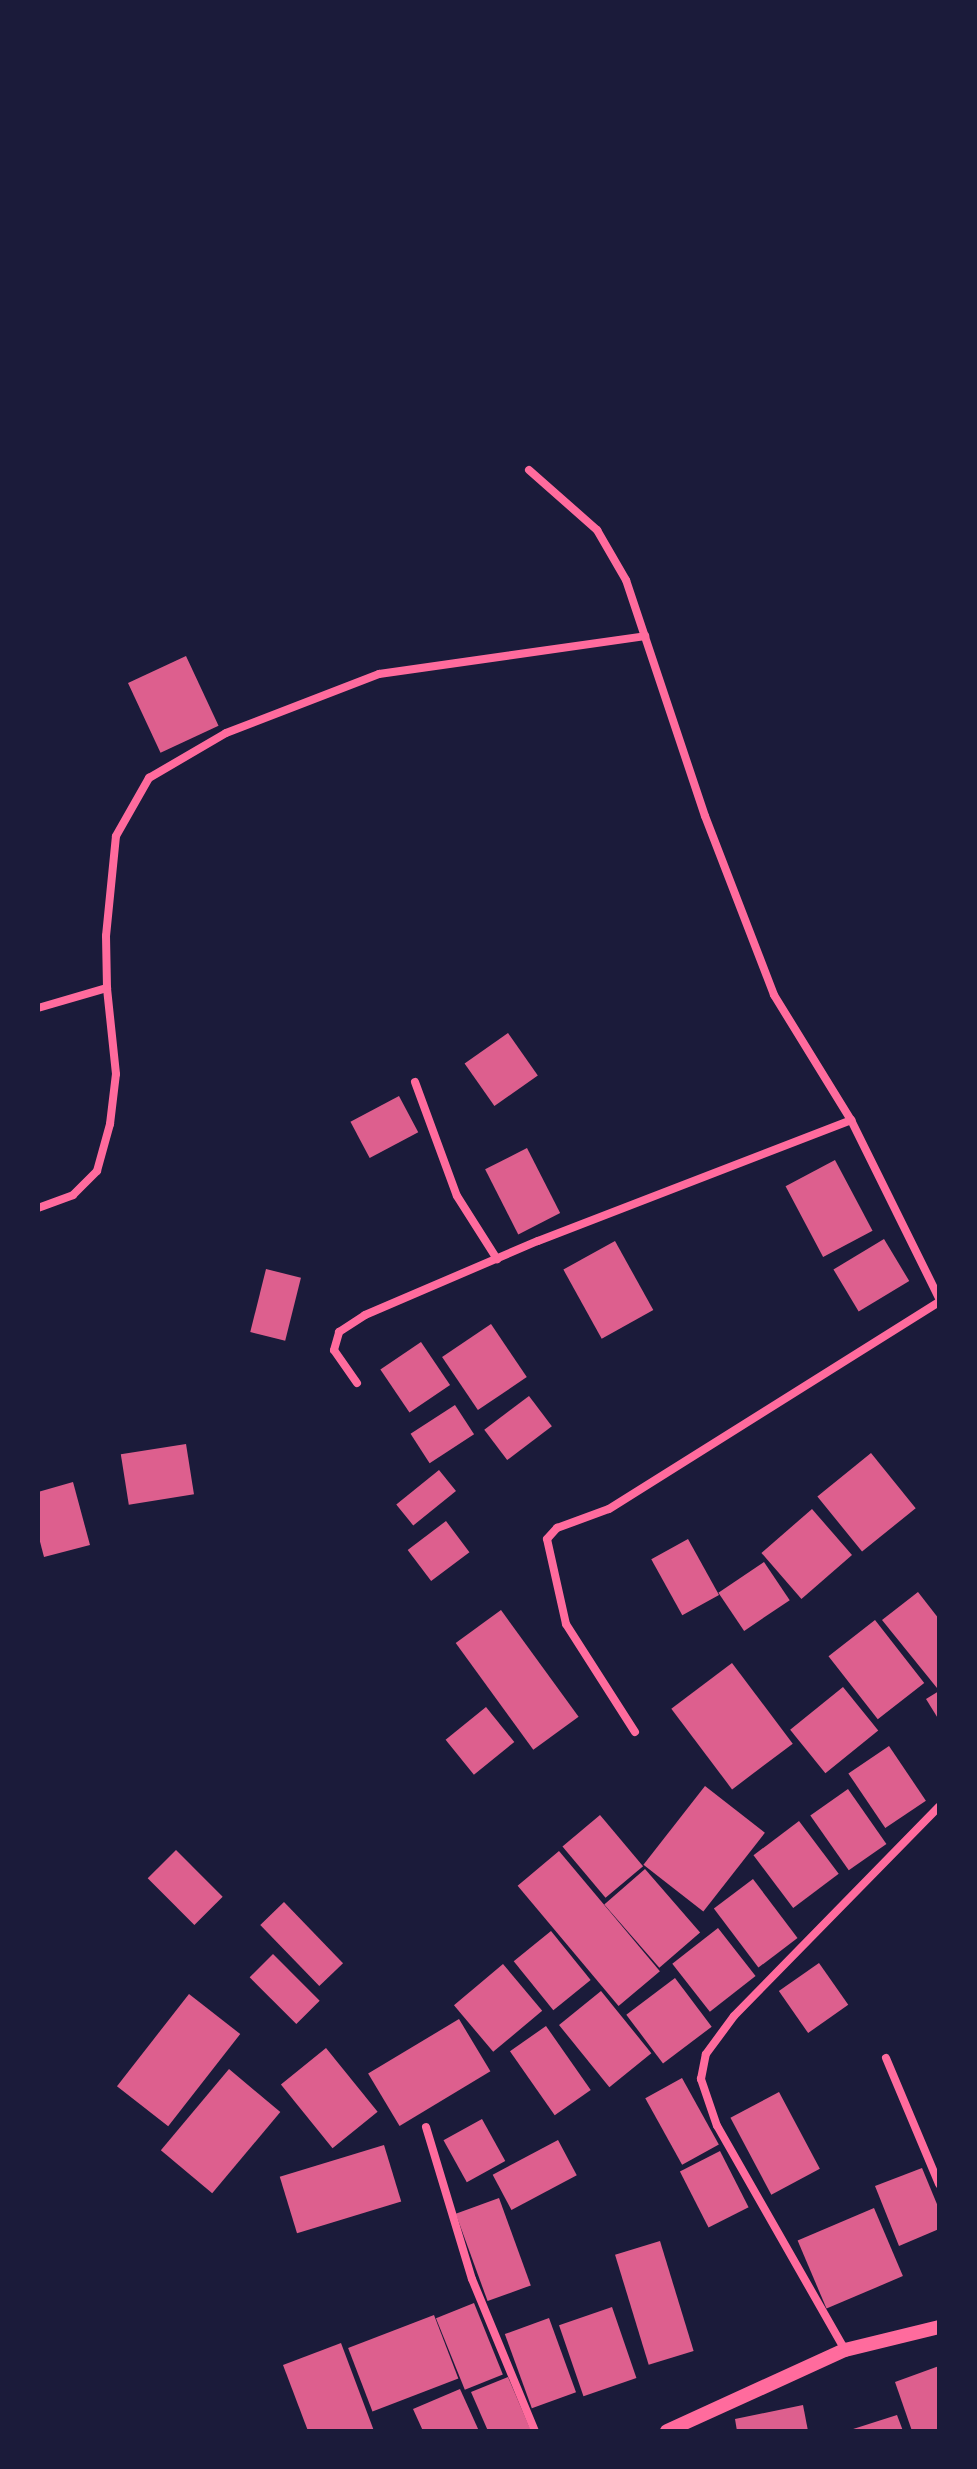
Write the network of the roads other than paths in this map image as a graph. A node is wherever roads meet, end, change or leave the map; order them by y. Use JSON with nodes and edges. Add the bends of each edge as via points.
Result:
{"nodes":[{"id":1,"x":529,"y":470,"type":"dead end"},
{"id":2,"x":645,"y":636,"type":"junction"},
{"id":3,"x":107,"y":988,"type":"junction"},
{"id":4,"x":38,"y":1008,"type":"edge"},
{"id":5,"x":415,"y":1082,"type":"dead end"},
{"id":6,"x":851,"y":1120,"type":"junction"},
{"id":7,"x":38,"y":1208,"type":"edge"},
{"id":8,"x":497,"y":1259,"type":"junction"},
{"id":9,"x":939,"y":1300,"type":"edge"},
{"id":10,"x":357,"y":1383,"type":"dead end"},
{"id":11,"x":635,"y":1732,"type":"dead end"},
{"id":12,"x":939,"y":1807,"type":"edge"},
{"id":13,"x":886,"y":2058,"type":"dead end"},
{"id":14,"x":426,"y":2127,"type":"dead end"},
{"id":15,"x":939,"y":2184,"type":"edge"},
{"id":16,"x":939,"y":2327,"type":"edge"},
{"id":17,"x":845,"y":2350,"type":"junction"},
{"id":18,"x":535,"y":2431,"type":"edge"},
{"id":19,"x":667,"y":2431,"type":"edge"}],
"edges":[{"from":1,"to":2,"type":"street","via":[[597,530],[626,580]]},
{"from":2,"to":3,"type":"street","via":[[379,674],[226,733],[149,778],[116,836],[106,936]]},
{"from":2,"to":6,"type":"street","via":[[705,816],[774,995]]},
{"from":3,"to":4,"type":"street"},
{"from":3,"to":7,"type":"street","via":[[116,1074],[97,1171],[73,1195]]},
{"from":5,"to":8,"type":"street","via":[[457,1196]]},
{"from":6,"to":8,"type":"street"},
{"from":6,"to":9,"type":"street"},
{"from":8,"to":10,"type":"street","via":[[365,1315],[339,1332],[334,1350]]},
{"from":9,"to":11,"type":"street","via":[[609,1509],[557,1528],[547,1539],[566,1624]]},
{"from":12,"to":17,"type":"street","via":[[734,2016],[706,2054],[701,2079],[717,2126]]},
{"from":13,"to":15,"type":"street"},
{"from":14,"to":18,"type":"street","via":[[472,2279]]},
{"from":16,"to":17,"type":"street"},
{"from":17,"to":19,"type":"street"}]}
